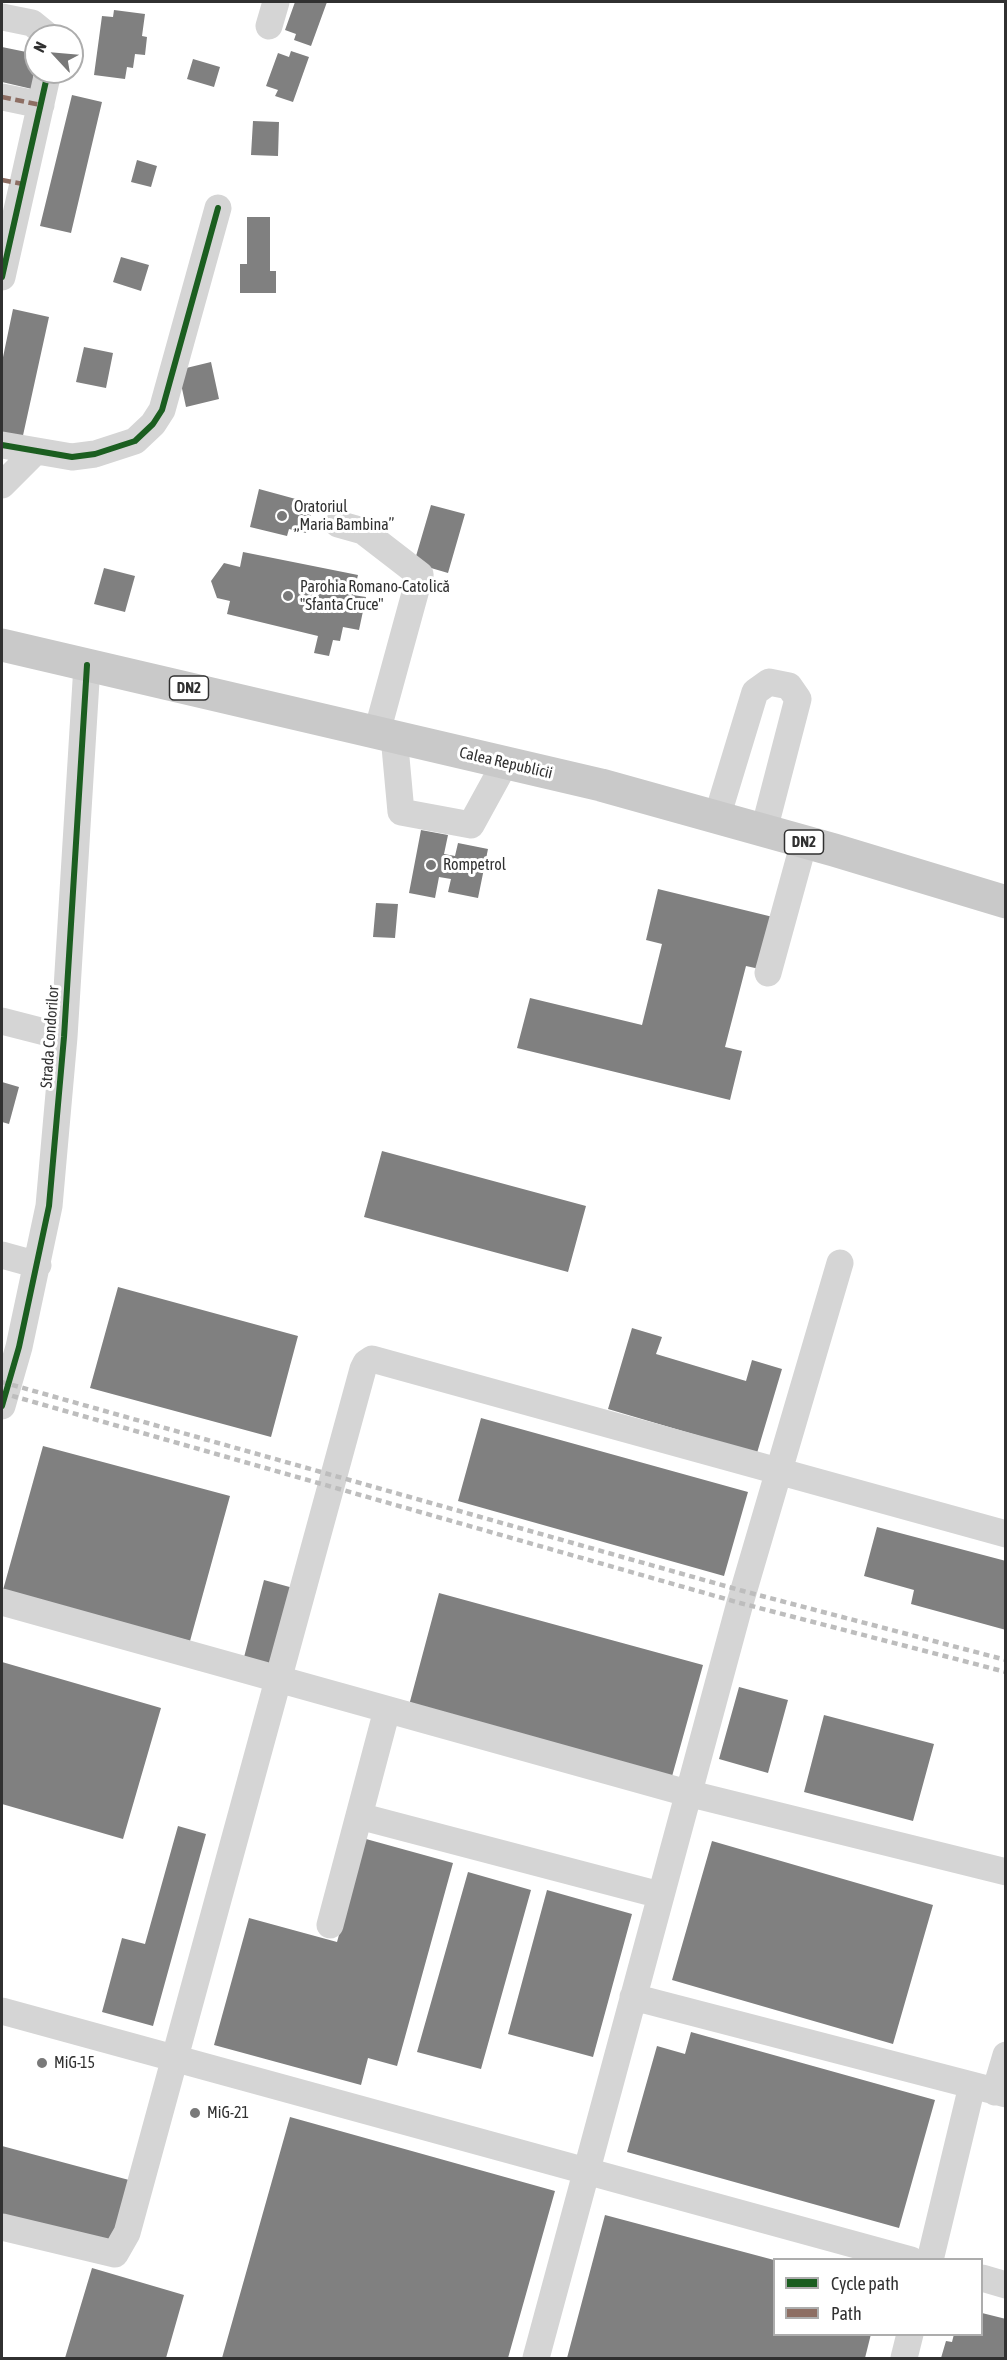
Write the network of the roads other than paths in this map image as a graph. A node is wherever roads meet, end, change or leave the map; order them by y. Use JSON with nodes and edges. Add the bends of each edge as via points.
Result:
{"nodes":[{"id":1,"x":2,"y":17,"type":"edge"},
{"id":2,"x":33,"y":24,"type":"edge"},
{"id":3,"x":45,"y":84,"type":"edge"},
{"id":4,"x":2,"y":97,"type":"edge"},
{"id":5,"x":41,"y":105,"type":"junction"},
{"id":6,"x":12,"y":182,"type":"edge"},
{"id":7,"x":218,"y":208,"type":"dead end"},
{"id":8,"x":6,"y":238,"type":"edge"},
{"id":9,"x":2,"y":277,"type":"edge"},
{"id":10,"x":2,"y":445,"type":"edge"},
{"id":11,"x":36,"y":451,"type":"junction"},
{"id":12,"x":2,"y":485,"type":"edge"},
{"id":13,"x":338,"y":524,"type":"dead end"},
{"id":14,"x":2,"y":645,"type":"edge"},
{"id":15,"x":87,"y":664,"type":"junction"},
{"id":16,"x":386,"y":734,"type":"junction"},
{"id":17,"x":505,"y":763,"type":"junction"},
{"id":18,"x":717,"y":817,"type":"junction"},
{"id":19,"x":764,"y":830,"type":"junction"},
{"id":20,"x":804,"y":842,"type":"junction"},
{"id":21,"x":1005,"y":902,"type":"edge"},
{"id":22,"x":768,"y":973,"type":"dead end"},
{"id":23,"x":2,"y":1021,"type":"edge"},
{"id":24,"x":64,"y":1037,"type":"junction"},
{"id":25,"x":2,"y":1255,"type":"edge"},
{"id":26,"x":840,"y":1263,"type":"dead end"},
{"id":27,"x":38,"y":1265,"type":"junction"},
{"id":28,"x":2,"y":1406,"type":"edge"},
{"id":29,"x":777,"y":1473,"type":"junction"},
{"id":30,"x":1005,"y":1534,"type":"edge"},
{"id":31,"x":2,"y":1602,"type":"edge"},
{"id":32,"x":278,"y":1679,"type":"junction"},
{"id":33,"x":387,"y":1710,"type":"junction"},
{"id":34,"x":687,"y":1793,"type":"junction"},
{"id":35,"x":359,"y":1816,"type":"junction"},
{"id":36,"x":1005,"y":1872,"type":"edge"},
{"id":37,"x":660,"y":1895,"type":"junction"},
{"id":38,"x":330,"y":1924,"type":"dead end"},
{"id":39,"x":633,"y":1997,"type":"junction"},
{"id":40,"x":2,"y":2011,"type":"edge"},
{"id":41,"x":1005,"y":2055,"type":"edge"},
{"id":42,"x":174,"y":2059,"type":"junction"},
{"id":43,"x":991,"y":2091,"type":"edge"},
{"id":44,"x":587,"y":2171,"type":"junction"},
{"id":45,"x":2,"y":2227,"type":"edge"},
{"id":46,"x":907,"y":2258,"type":"edge"},
{"id":47,"x":930,"y":2258,"type":"edge"},
{"id":48,"x":983,"y":2279,"type":"edge"},
{"id":49,"x":1005,"y":2285,"type":"edge"},
{"id":50,"x":910,"y":2336,"type":"edge"},
{"id":51,"x":536,"y":2358,"type":"edge"},
{"id":52,"x":904,"y":2358,"type":"edge"}],
"edges":[{"from":1,"to":2,"type":"street"},
{"from":3,"to":5,"type":"street"},
{"from":4,"to":5,"type":"street"},
{"from":5,"to":6,"type":"street"},
{"from":6,"to":8,"type":"street"},
{"from":7,"to":11,"type":"street","via":[[162,410],[153,424],[135,441],[94,454],[72,457]]},
{"from":8,"to":9,"type":"street"},
{"from":10,"to":11,"type":"street"},
{"from":11,"to":12,"type":"street"},
{"from":13,"to":16,"type":"street","via":[[363,531],[420,575]]},
{"from":14,"to":15,"type":"main road","name":"Calea Republicii","number":"DN2"},
{"from":15,"to":16,"type":"main road","name":"Calea Republicii","number":"DN2"},
{"from":15,"to":24,"type":"street","name":"Strada Condorilor"},
{"from":16,"to":17,"type":"main road","name":"Calea Republicii","number":"DN2"},
{"from":16,"to":17,"type":"street","via":[[401,812],[471,825]]},
{"from":17,"to":18,"type":"main road","name":"Calea Republicii","number":"DN2"},
{"from":18,"to":19,"type":"main road","name":"Calea Republicii","number":"DN2"},
{"from":18,"to":19,"type":"street","via":[[755,692],[769,682],[789,686],[798,699]]},
{"from":19,"to":20,"type":"main road","name":"Calea Republicii","number":"DN2"},
{"from":20,"to":21,"type":"main road","name":"Calea Republicii","number":"DN2"},
{"from":20,"to":22,"type":"street"},
{"from":23,"to":24,"type":"street"},
{"from":24,"to":27,"type":"street","name":"Strada Condorilor","via":[[49,1206]]},
{"from":25,"to":27,"type":"street"},
{"from":26,"to":29,"type":"street"},
{"from":27,"to":28,"type":"street","name":"Strada Condorilor"},
{"from":29,"to":30,"type":"street"},
{"from":29,"to":32,"type":"street","via":[[372,1359],[363,1369]]},
{"from":29,"to":34,"type":"street"},
{"from":31,"to":32,"type":"street"},
{"from":32,"to":33,"type":"street"},
{"from":32,"to":42,"type":"street"},
{"from":33,"to":34,"type":"street"},
{"from":33,"to":35,"type":"street"},
{"from":34,"to":36,"type":"street"},
{"from":34,"to":37,"type":"street"},
{"from":35,"to":37,"type":"street"},
{"from":35,"to":38,"type":"street"},
{"from":37,"to":39,"type":"street"},
{"from":39,"to":43,"type":"street"},
{"from":39,"to":44,"type":"street"},
{"from":40,"to":42,"type":"street"},
{"from":41,"to":43,"type":"street"},
{"from":42,"to":44,"type":"street"},
{"from":42,"to":45,"type":"street","via":[[127,2234],[115,2254]]},
{"from":43,"to":47,"type":"street"},
{"from":44,"to":46,"type":"street"},
{"from":44,"to":51,"type":"street"},
{"from":48,"to":49,"type":"street"},
{"from":50,"to":52,"type":"street"}]}
